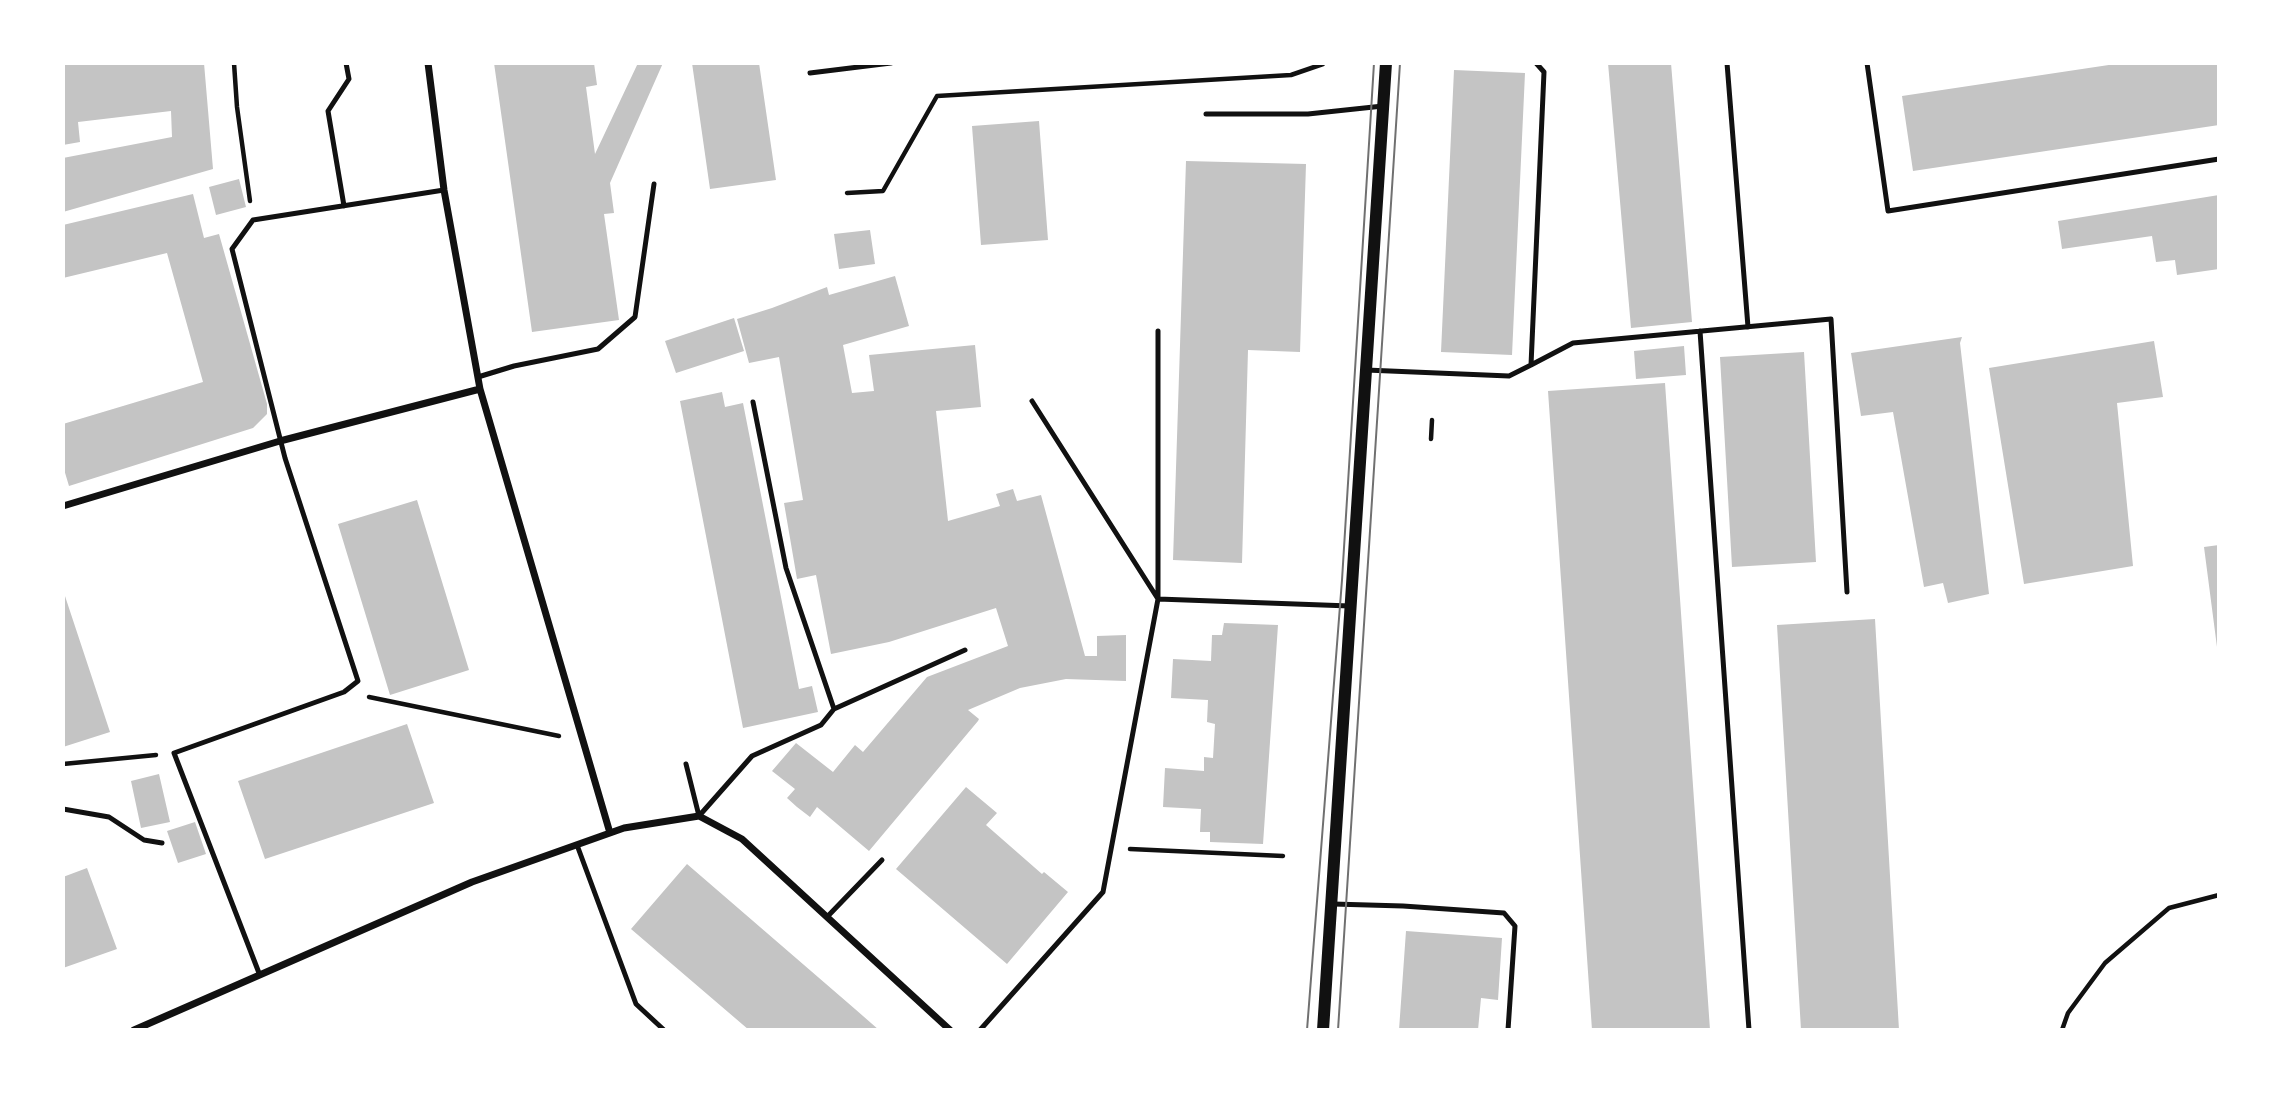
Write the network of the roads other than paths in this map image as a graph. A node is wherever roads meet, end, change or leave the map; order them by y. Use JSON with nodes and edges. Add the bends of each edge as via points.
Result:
{"nodes":[{"id":1,"x":346,"y":63,"type":"edge"},
{"id":2,"x":428,"y":63,"type":"edge"},
{"id":3,"x":891,"y":63,"type":"edge"},
{"id":4,"x":1386,"y":63,"type":"edge"},
{"id":5,"x":1536,"y":63,"type":"edge"},
{"id":6,"x":1727,"y":63,"type":"edge"},
{"id":7,"x":1867,"y":63,"type":"edge"},
{"id":8,"x":810,"y":73,"type":"dead end"},
{"id":9,"x":1383,"y":106,"type":"junction"},
{"id":10,"x":1206,"y":114,"type":"dead end"},
{"id":11,"x":2219,"y":159,"type":"edge"},
{"id":12,"x":654,"y":184,"type":"dead end"},
{"id":13,"x":444,"y":190,"type":"junction"},
{"id":14,"x":344,"y":205,"type":"junction"},
{"id":15,"x":1748,"y":327,"type":"junction"},
{"id":16,"x":1158,"y":331,"type":"dead end"},
{"id":17,"x":1700,"y":331,"type":"junction"},
{"id":18,"x":1531,"y":365,"type":"junction"},
{"id":19,"x":1365,"y":369,"type":"junction"},
{"id":20,"x":478,"y":377,"type":"junction"},
{"id":21,"x":480,"y":389,"type":"junction"},
{"id":22,"x":1032,"y":401,"type":"dead end"},
{"id":23,"x":753,"y":402,"type":"dead end"},
{"id":24,"x":280,"y":441,"type":"junction"},
{"id":25,"x":63,"y":506,"type":"edge"},
{"id":26,"x":1847,"y":592,"type":"dead end"},
{"id":27,"x":1158,"y":599,"type":"junction"},
{"id":28,"x":1350,"y":606,"type":"junction"},
{"id":29,"x":965,"y":650,"type":"dead end"},
{"id":30,"x":834,"y":709,"type":"junction"},
{"id":31,"x":686,"y":764,"type":"dead end"},
{"id":32,"x":63,"y":809,"type":"edge"},
{"id":33,"x":699,"y":817,"type":"junction"},
{"id":34,"x":610,"y":834,"type":"junction"},
{"id":35,"x":162,"y":843,"type":"dead end"},
{"id":36,"x":577,"y":845,"type":"junction"},
{"id":37,"x":882,"y":860,"type":"dead end"},
{"id":38,"x":1330,"y":904,"type":"junction"},
{"id":39,"x":827,"y":917,"type":"junction"},
{"id":40,"x":259,"y":973,"type":"junction"},
{"id":41,"x":134,"y":1030,"type":"edge"},
{"id":42,"x":664,"y":1030,"type":"edge"},
{"id":43,"x":950,"y":1030,"type":"edge"},
{"id":44,"x":980,"y":1030,"type":"edge"},
{"id":45,"x":1322,"y":1030,"type":"edge"},
{"id":46,"x":1508,"y":1030,"type":"edge"},
{"id":47,"x":1749,"y":1030,"type":"edge"}],
"edges":[{"from":1,"to":14,"type":"lane","via":[[349,79],[328,111]]},
{"from":2,"to":13,"type":"street"},
{"from":3,"to":8,"type":"lane"},
{"from":4,"to":9,"type":"street"},
{"from":5,"to":18,"type":"lane","via":[[1544,72]]},
{"from":6,"to":15,"type":"lane"},
{"from":7,"to":11,"type":"lane","via":[[1888,211]]},
{"from":9,"to":10,"type":"lane","via":[[1308,114]]},
{"from":9,"to":19,"type":"street"},
{"from":12,"to":20,"type":"lane","via":[[635,317],[598,349]]},
{"from":13,"to":14,"type":"lane"},
{"from":13,"to":20,"type":"street"},
{"from":14,"to":24,"type":"lane","via":[[253,220],[232,249]]},
{"from":15,"to":17,"type":"lane"},
{"from":15,"to":26,"type":"lane","via":[[1831,319]]},
{"from":16,"to":27,"type":"lane"},
{"from":17,"to":18,"type":"lane","via":[[1573,343]]},
{"from":17,"to":47,"type":"lane"},
{"from":18,"to":19,"type":"lane","via":[[1509,376]]},
{"from":19,"to":28,"type":"street"},
{"from":20,"to":21,"type":"street"},
{"from":21,"to":24,"type":"street"},
{"from":21,"to":34,"type":"street"},
{"from":22,"to":27,"type":"lane"},
{"from":23,"to":30,"type":"lane","via":[[786,568]]},
{"from":24,"to":25,"type":"street"},
{"from":24,"to":40,"type":"lane","via":[[358,681],[344,692],[174,754]]},
{"from":27,"to":28,"type":"lane"},
{"from":27,"to":44,"type":"lane","via":[[1103,892]]},
{"from":28,"to":38,"type":"street"},
{"from":29,"to":30,"type":"lane"},
{"from":30,"to":33,"type":"lane","via":[[821,725],[752,756]]},
{"from":31,"to":33,"type":"lane"},
{"from":32,"to":35,"type":"lane","via":[[109,817],[144,840]]},
{"from":33,"to":34,"type":"street"},
{"from":33,"to":39,"type":"street","via":[[742,839]]},
{"from":34,"to":36,"type":"street"},
{"from":36,"to":40,"type":"street","via":[[472,882]]},
{"from":36,"to":42,"type":"lane","via":[[636,1004]]},
{"from":37,"to":39,"type":"lane"},
{"from":38,"to":45,"type":"street"},
{"from":38,"to":46,"type":"lane","via":[[1504,914],[1516,926]]},
{"from":39,"to":43,"type":"street"},
{"from":40,"to":41,"type":"street"}]}
